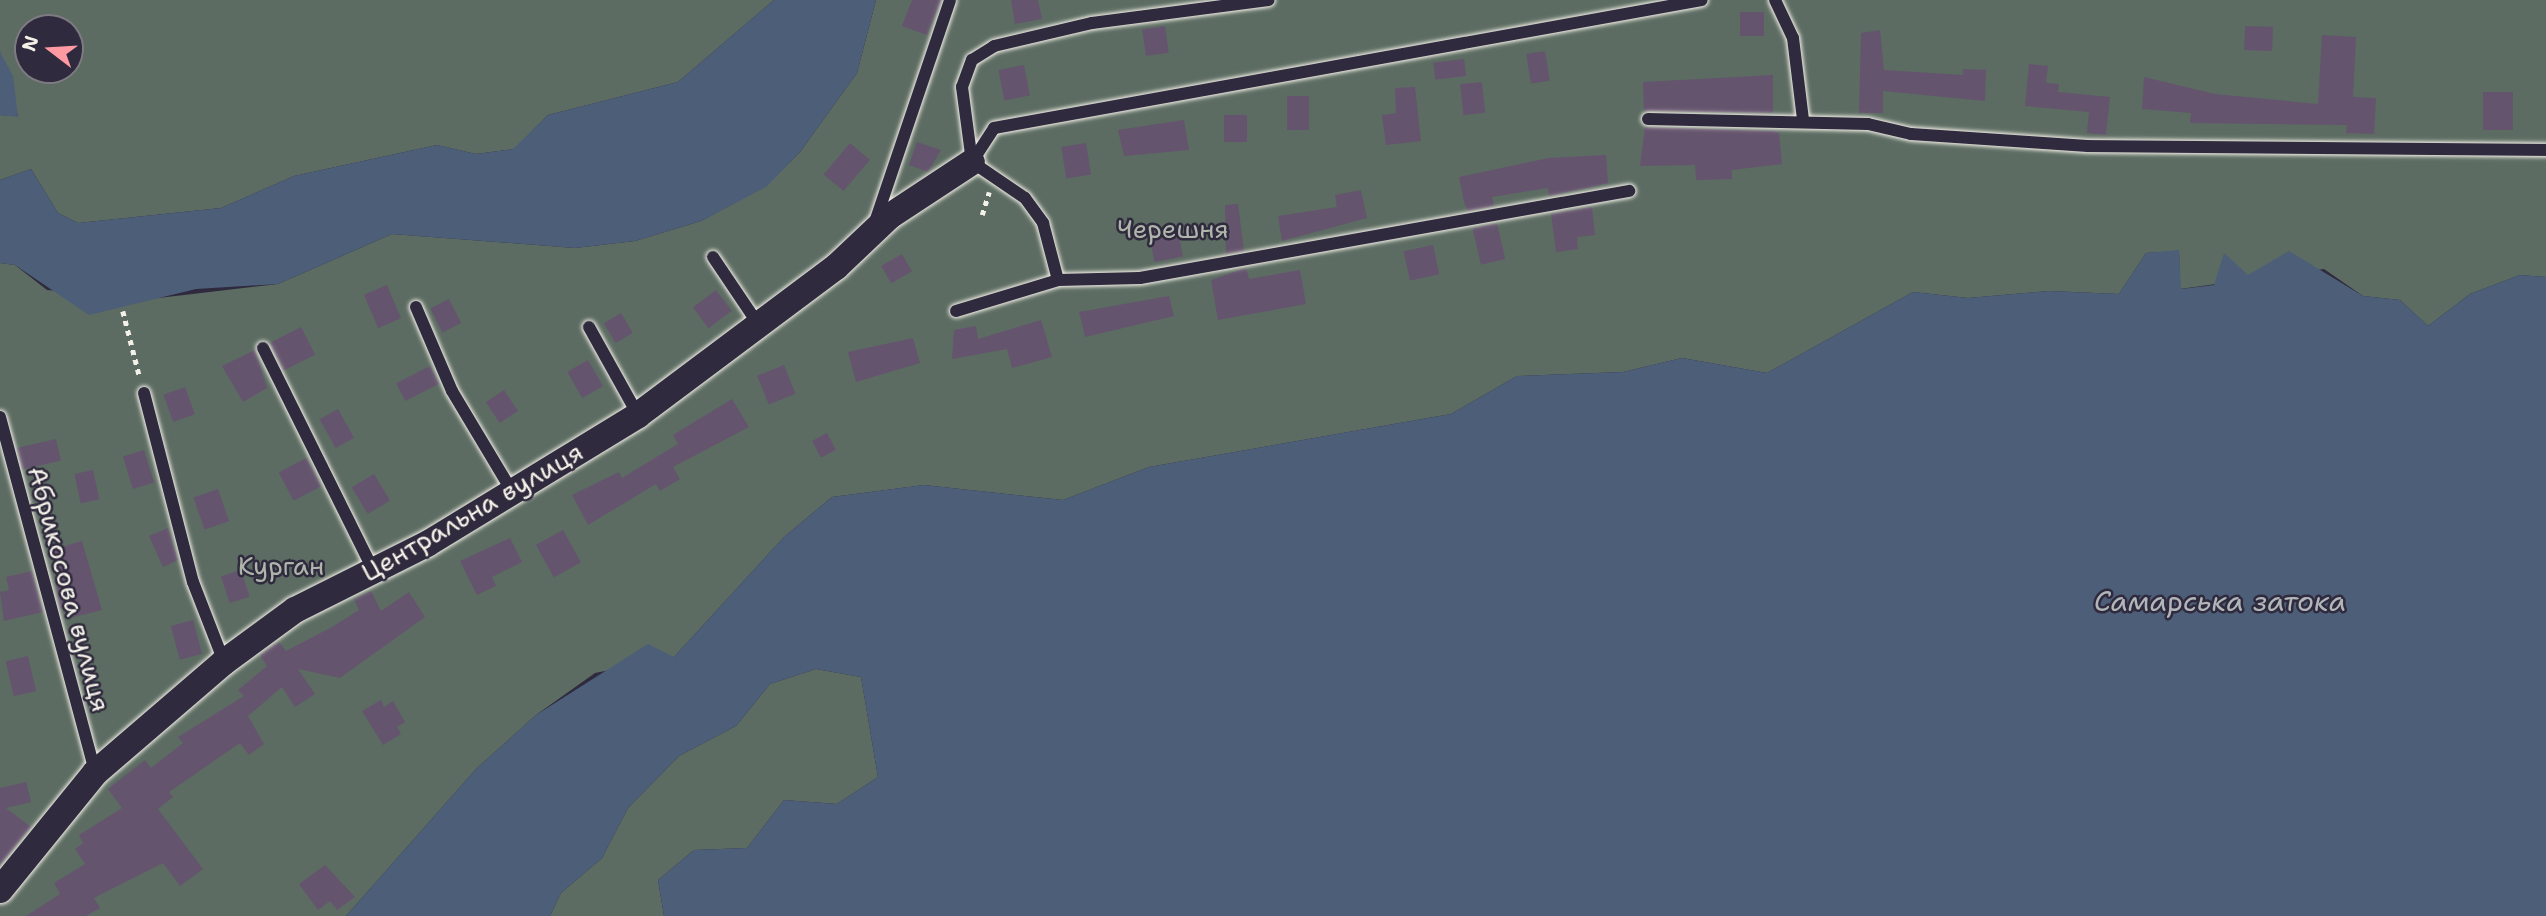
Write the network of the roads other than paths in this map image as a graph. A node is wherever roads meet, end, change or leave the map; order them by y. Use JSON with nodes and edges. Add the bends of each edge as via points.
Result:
{"nodes":[{"id":1,"x":950,"y":0,"type":"edge"},
{"id":2,"x":1269,"y":0,"type":"edge"},
{"id":3,"x":1702,"y":0,"type":"edge"},
{"id":4,"x":1775,"y":0,"type":"edge"},
{"id":5,"x":1648,"y":119,"type":"dead end"},
{"id":6,"x":1803,"y":120,"type":"junction"},
{"id":7,"x":2546,"y":149,"type":"edge"},
{"id":8,"x":972,"y":162,"type":"junction"},
{"id":9,"x":1629,"y":191,"type":"dead end"},
{"id":10,"x":870,"y":235,"type":"junction"},
{"id":11,"x":713,"y":257,"type":"dead end"},
{"id":12,"x":1058,"y":280,"type":"junction"},
{"id":13,"x":416,"y":307,"type":"dead end"},
{"id":14,"x":956,"y":311,"type":"dead end"},
{"id":15,"x":758,"y":324,"type":"junction"},
{"id":16,"x":589,"y":327,"type":"dead end"},
{"id":17,"x":263,"y":348,"type":"dead end"},
{"id":18,"x":144,"y":393,"type":"road end"},
{"id":19,"x":638,"y":415,"type":"junction"},
{"id":20,"x":0,"y":417,"type":"edge"},
{"id":21,"x":513,"y":494,"type":"junction"},
{"id":22,"x":373,"y":570,"type":"junction"},
{"id":23,"x":224,"y":662,"type":"junction"},
{"id":24,"x":95,"y":773,"type":"junction"},
{"id":25,"x":0,"y":890,"type":"edge"}],
"edges":[{"from":1,"to":10,"type":"lane"},
{"from":2,"to":8,"type":"lane","via":[[1092,23],[994,46],[972,60],[962,87]]},
{"from":3,"to":8,"type":"lane","via":[[994,128]]},
{"from":4,"to":6,"type":"lane","via":[[1793,38]]},
{"from":5,"to":6,"type":"lane"},
{"from":6,"to":7,"type":"lane","via":[[2088,146]]},
{"from":8,"to":10,"type":"street","name":"Центральна вулиця"},
{"from":8,"to":12,"type":"lane","via":[[1026,198],[1043,223]]},
{"from":9,"to":12,"type":"lane","via":[[1140,278]]},
{"from":10,"to":15,"type":"street","name":"Центральна вулиця"},
{"from":11,"to":15,"type":"lane"},
{"from":12,"to":14,"type":"lane"},
{"from":13,"to":21,"type":"lane","via":[[452,391]]},
{"from":15,"to":19,"type":"street","name":"Центральна вулиця"},
{"from":16,"to":19,"type":"lane"},
{"from":17,"to":22,"type":"lane"},
{"from":18,"to":23,"type":"lane","via":[[193,582]]},
{"from":19,"to":21,"type":"street","name":"Центральна вулиця"},
{"from":20,"to":24,"type":"lane","name":"Абрикосова вулиця"},
{"from":21,"to":22,"type":"street","name":"Центральна вулиця"},
{"from":22,"to":23,"type":"street","name":"Центральна вулиця","via":[[295,610]]},
{"from":23,"to":24,"type":"street","name":"Центральна вулиця"},
{"from":24,"to":25,"type":"street","name":"Центральна вулиця"}]}
